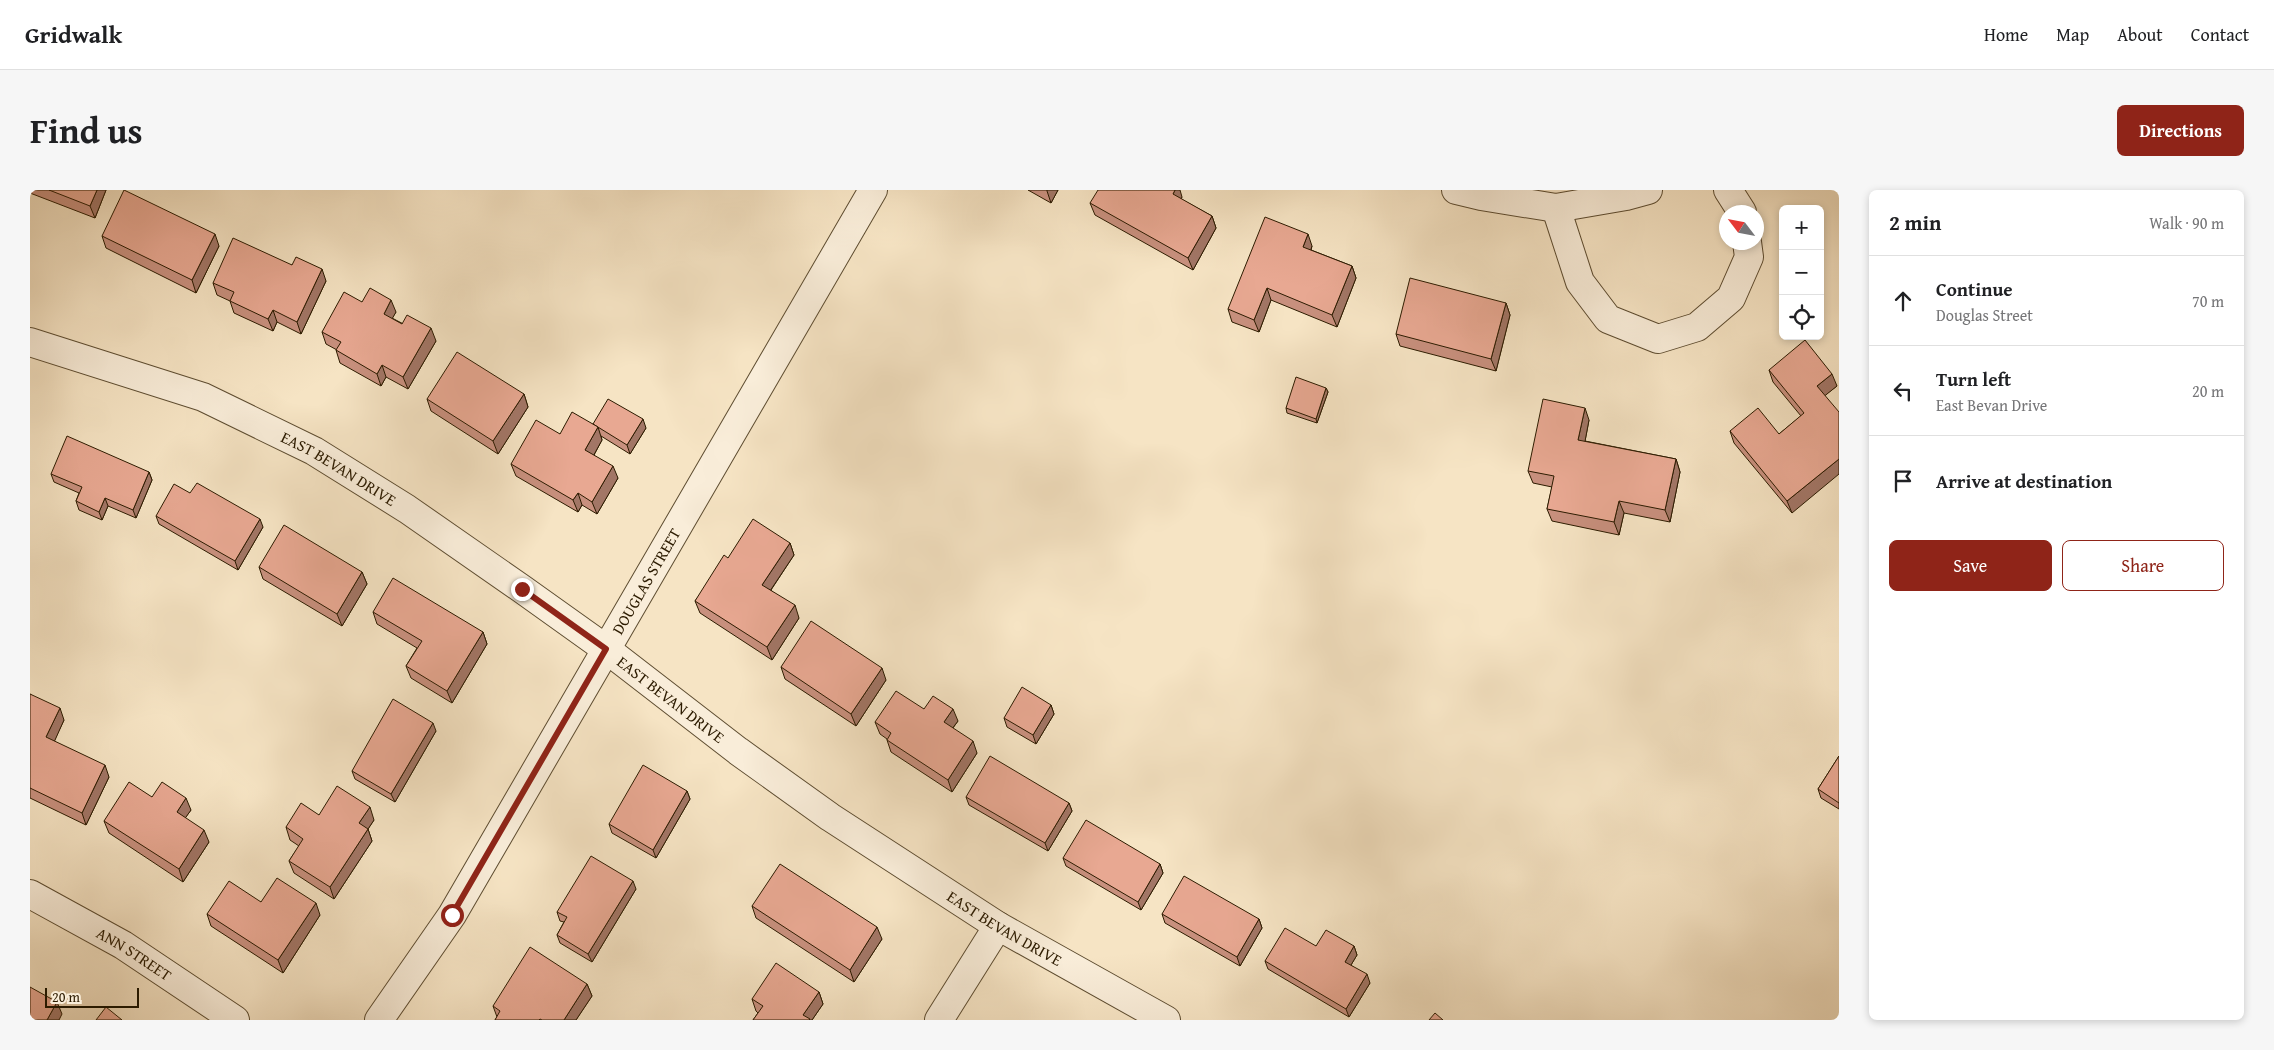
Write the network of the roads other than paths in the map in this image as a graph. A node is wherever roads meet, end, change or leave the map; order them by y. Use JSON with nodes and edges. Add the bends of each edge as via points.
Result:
{"nodes":[{"id":1,"x":873,"y":190,"type":"edge"},
{"id":2,"x":1456,"y":190,"type":"edge"},
{"id":3,"x":1648,"y":190,"type":"edge"},
{"id":4,"x":1728,"y":190,"type":"edge"},
{"id":5,"x":1738,"y":205,"type":"edge"},
{"id":6,"x":1556,"y":208,"type":"junction"},
{"id":7,"x":1748,"y":250,"type":"edge"},
{"id":8,"x":30,"y":342,"type":"edge"},
{"id":9,"x":606,"y":649,"type":"junction"},
{"id":10,"x":30,"y":894,"type":"edge"},
{"id":11,"x":998,"y":926,"type":"junction"},
{"id":12,"x":235,"y":1020,"type":"edge"},
{"id":13,"x":379,"y":1020,"type":"edge"},
{"id":14,"x":939,"y":1020,"type":"edge"},
{"id":15,"x":1166,"y":1020,"type":"edge"}],
"edges":[{"from":1,"to":9,"type":"street","name":"DOUGLAS STREET"},
{"from":2,"to":6,"type":"street"},
{"from":3,"to":6,"type":"street"},
{"from":4,"to":5,"type":"street"},
{"from":6,"to":7,"type":"street","via":[[1580,282],[1608,319],[1658,339],[1697,328],[1731,298],[1748,258]]},
{"from":8,"to":9,"type":"street","name":"EAST BEVAN DRIVE","via":[[203,397],[314,451],[407,509]]},
{"from":9,"to":11,"type":"street","name":"EAST BEVAN DRIVE","via":[[738,751]]},
{"from":9,"to":13,"type":"street","name":"DOUGLAS STREET","via":[[452,915]]},
{"from":10,"to":12,"type":"street","name":"ANN STREET","via":[[123,945]]},
{"from":11,"to":14,"type":"street"},
{"from":11,"to":15,"type":"street","name":"EAST BEVAN DRIVE"}]}
